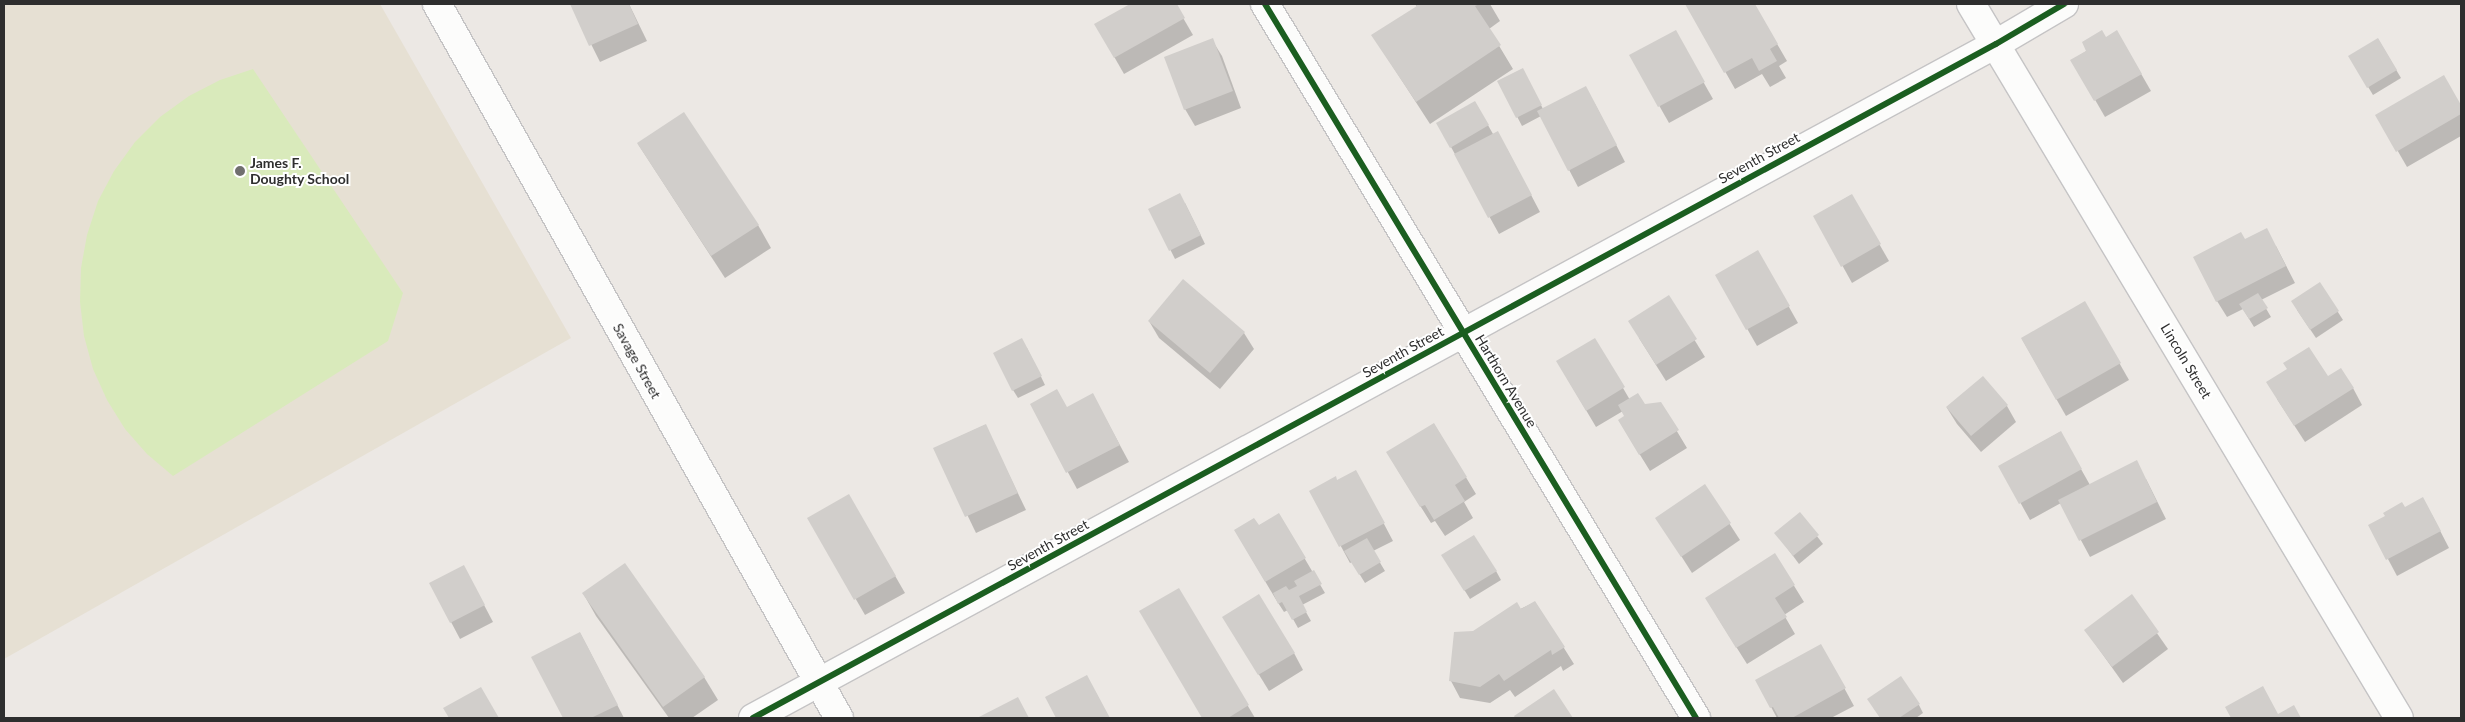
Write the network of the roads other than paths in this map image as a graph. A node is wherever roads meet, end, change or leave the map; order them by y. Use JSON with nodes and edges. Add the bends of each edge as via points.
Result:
{"nodes":[{"id":1,"x":437,"y":4,"type":"edge"},
{"id":2,"x":1265,"y":4,"type":"edge"},
{"id":3,"x":1971,"y":4,"type":"edge"},
{"id":4,"x":2064,"y":4,"type":"edge"},
{"id":5,"x":1996,"y":44,"type":"junction"},
{"id":6,"x":1463,"y":334,"type":"junction"},
{"id":7,"x":818,"y":684,"type":"junction"},
{"id":8,"x":753,"y":718,"type":"edge"},
{"id":9,"x":839,"y":718,"type":"edge"},
{"id":10,"x":1696,"y":718,"type":"edge"},
{"id":11,"x":2400,"y":718,"type":"edge"}],
"edges":[{"from":1,"to":7,"type":"street","name":"Savage Street"},
{"from":2,"to":6,"type":"street","name":"Harthorn Avenue"},
{"from":3,"to":5,"type":"street","name":"Lincoln Street"},
{"from":4,"to":5,"type":"street","name":"Seventh Street"},
{"from":5,"to":6,"type":"street","name":"Seventh Street"},
{"from":5,"to":11,"type":"street","name":"Lincoln Street"},
{"from":6,"to":7,"type":"street","name":"Seventh Street"},
{"from":6,"to":10,"type":"street","name":"Harthorn Avenue"},
{"from":7,"to":8,"type":"street","name":"Seventh Street"},
{"from":7,"to":9,"type":"street","name":"Savage Street"}]}
